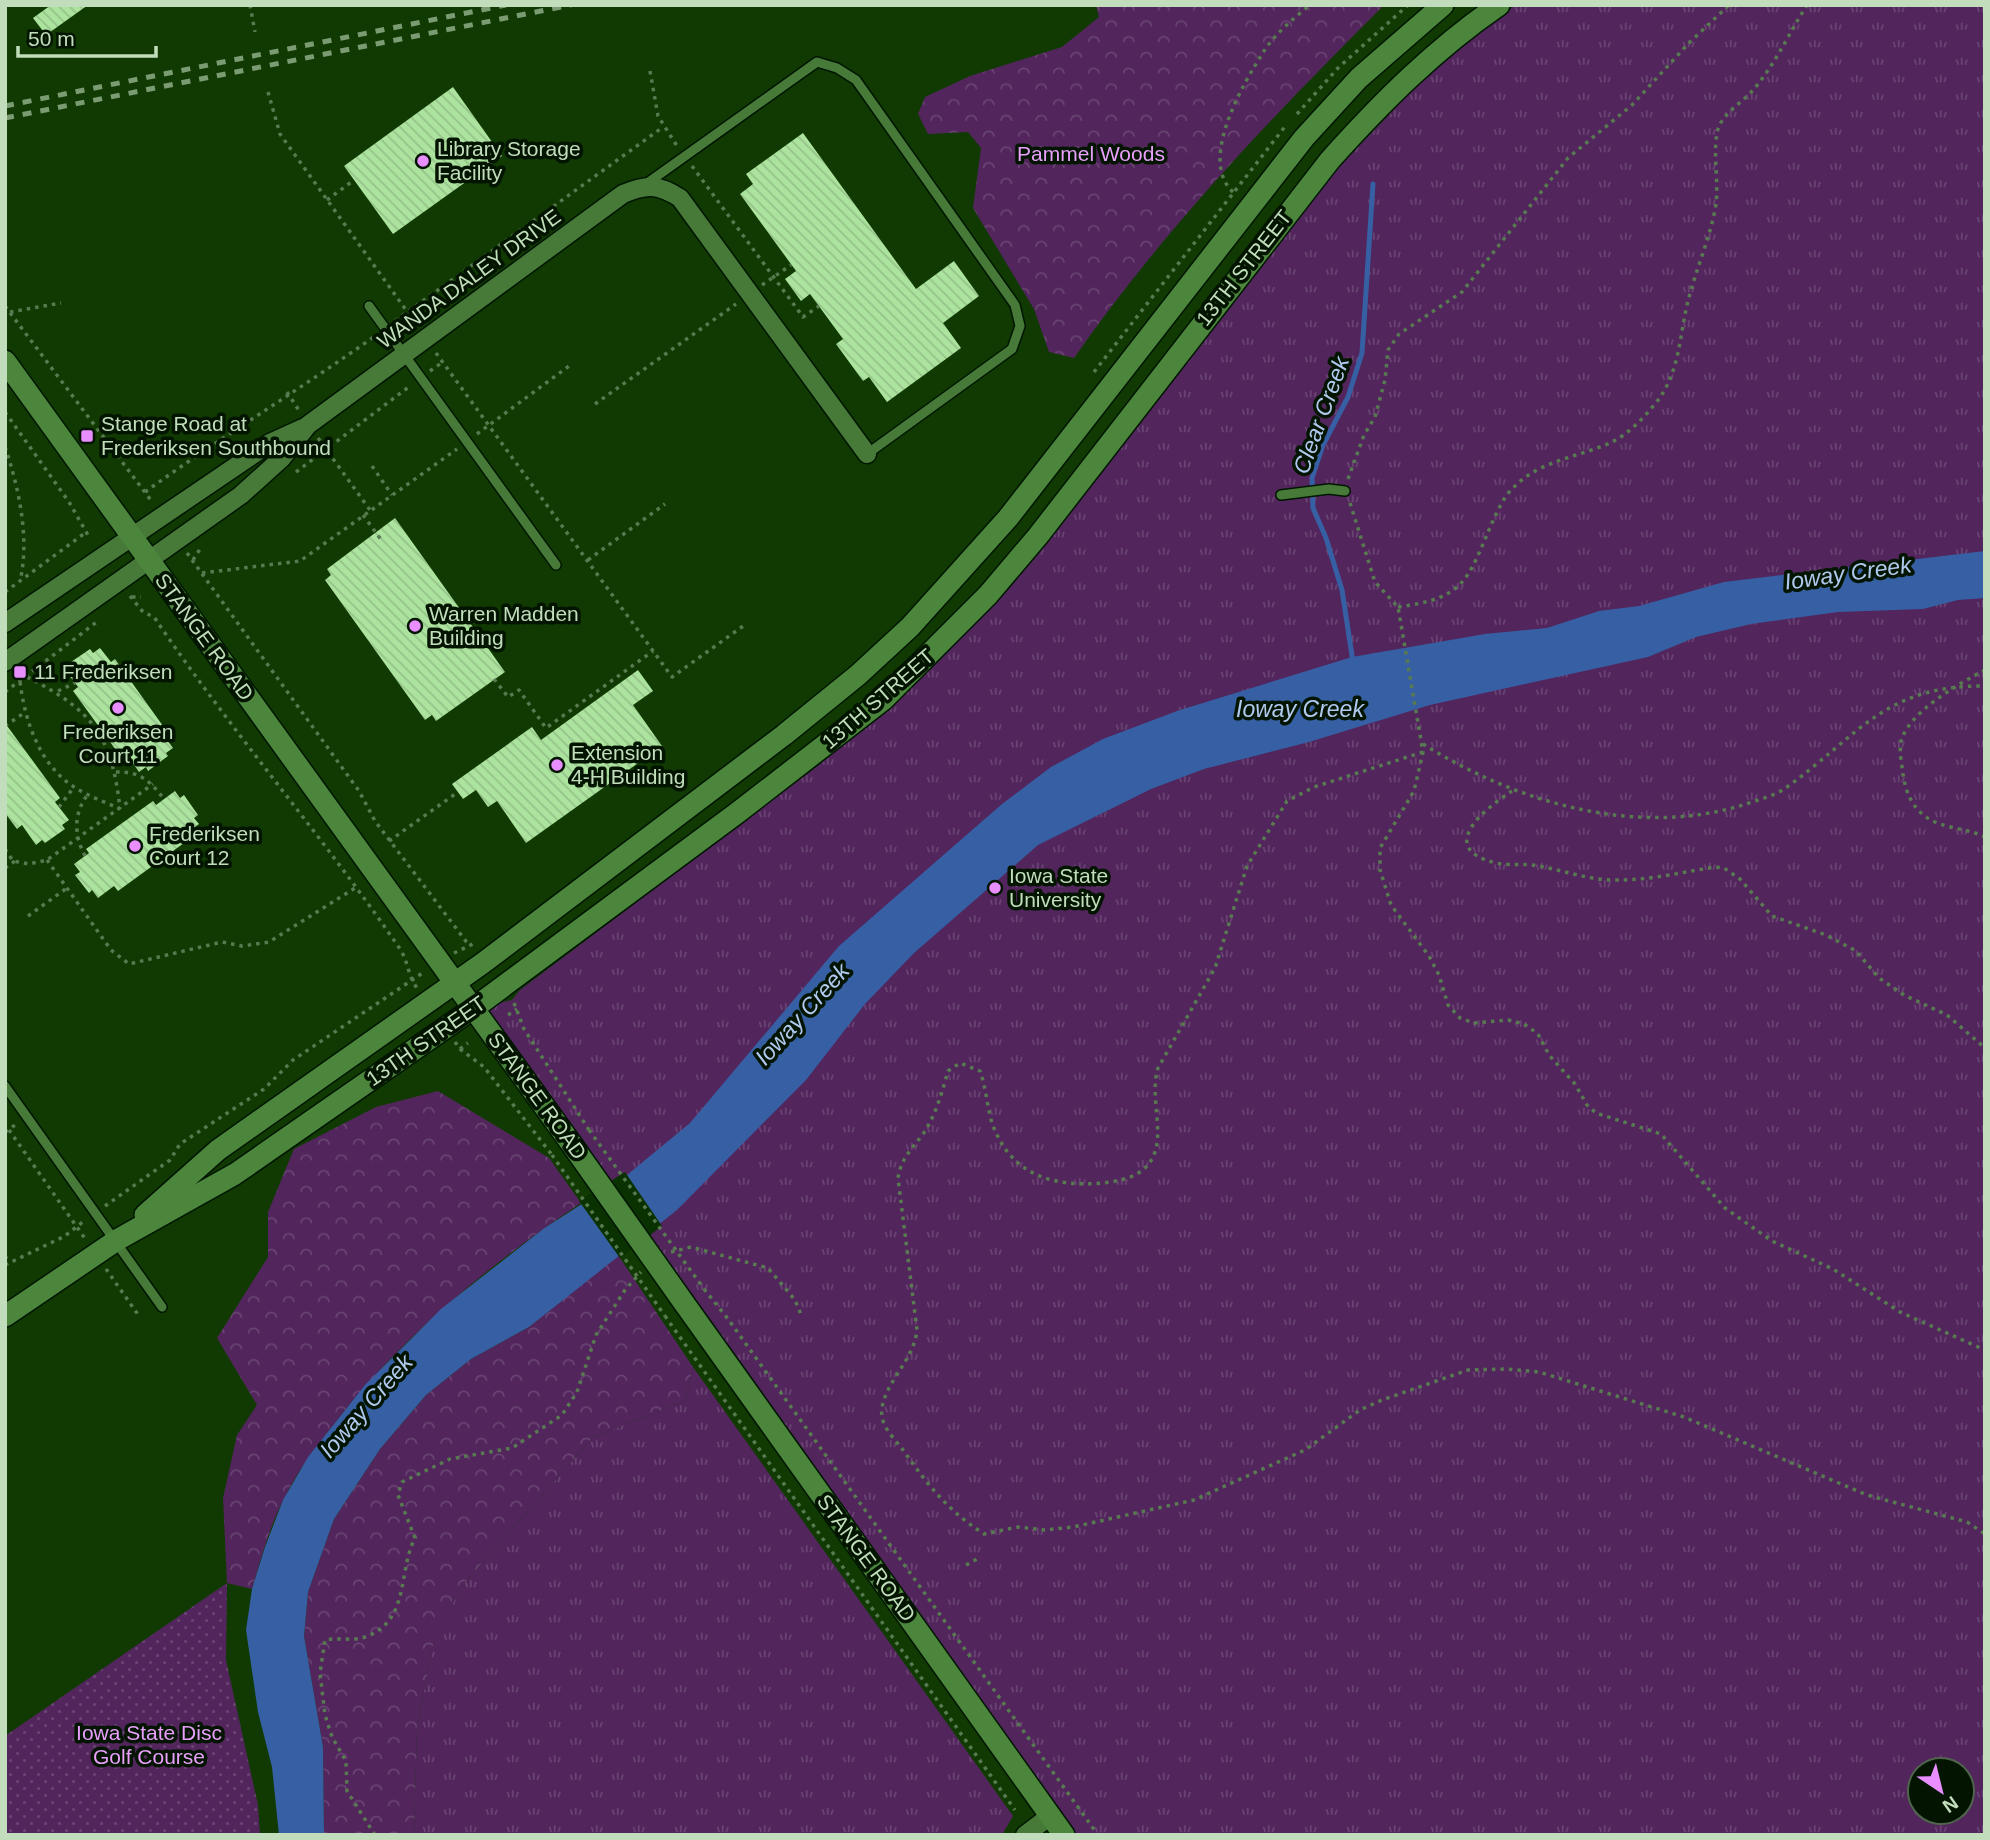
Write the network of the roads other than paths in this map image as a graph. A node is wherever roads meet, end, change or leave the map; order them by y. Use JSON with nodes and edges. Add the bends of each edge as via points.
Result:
{"nodes":[{"id":1,"x":1443,"y":5,"type":"edge"},
{"id":2,"x":1499,"y":5,"type":"edge"},
{"id":3,"x":644,"y":185,"type":"junction"},
{"id":4,"x":369,"y":306,"type":"dead end"},
{"id":5,"x":403,"y":354,"type":"junction"},
{"id":6,"x":5,"y":361,"type":"edge"},
{"id":7,"x":308,"y":425,"type":"junction"},
{"id":8,"x":867,"y":454,"type":"joint"},
{"id":9,"x":1345,"y":491,"type":"road end"},
{"id":10,"x":1280,"y":495,"type":"dead end"},
{"id":11,"x":130,"y":536,"type":"junction"},
{"id":12,"x":148,"y":561,"type":"junction"},
{"id":13,"x":556,"y":565,"type":"dead end"},
{"id":14,"x":5,"y":623,"type":"edge"},
{"id":15,"x":5,"y":662,"type":"edge"},
{"id":16,"x":456,"y":982,"type":"junction"},
{"id":17,"x":474,"y":1008,"type":"junction"},
{"id":18,"x":5,"y":1086,"type":"edge"},
{"id":19,"x":117,"y":1240,"type":"junction"},
{"id":20,"x":162,"y":1307,"type":"dead end"},
{"id":21,"x":5,"y":1316,"type":"edge"},
{"id":22,"x":1050,"y":1816,"type":"junction"},
{"id":23,"x":1025,"y":1835,"type":"edge"},
{"id":24,"x":1063,"y":1835,"type":"edge"}],
"edges":[{"from":1,"to":16,"type":"main road","name":"13TH STREET","via":[[1359,78],[1304,138],[1008,518],[910,627],[784,735]]},
{"from":2,"to":17,"type":"main road","name":"13TH STREET","via":[[1426,61],[1330,160],[1038,536],[937,648],[883,700],[816,754]]},
{"from":3,"to":5,"type":"street","name":"WANDA DALEY DRIVE","via":[[623,194]]},
{"from":3,"to":8,"type":"street","via":[[662,187],[680,198]]},
{"from":3,"to":8,"type":"lane","via":[[817,62],[856,80],[1015,305],[1020,326],[1012,349]]},
{"from":4,"to":5,"type":"lane"},
{"from":5,"to":7,"type":"street","name":"WANDA DALEY DRIVE"},
{"from":5,"to":13,"type":"lane"},
{"from":6,"to":11,"type":"main road","name":"STANGE ROAD"},
{"from":7,"to":11,"type":"street","via":[[270,443]]},
{"from":7,"to":12,"type":"street","name":"WANDA DALEY DRIVE","via":[[282,458],[241,495]]},
{"from":9,"to":10,"type":"lane"},
{"from":11,"to":12,"type":"main road","name":"STANGE ROAD"},
{"from":11,"to":14,"type":"street"},
{"from":12,"to":15,"type":"street","name":"WANDA DALEY DRIVE"},
{"from":12,"to":16,"type":"main road","name":"STANGE ROAD"},
{"from":16,"to":17,"type":"main road","name":"STANGE ROAD"},
{"from":16,"to":19,"type":"main road","name":"13TH STREET","via":[[218,1150]]},
{"from":17,"to":19,"type":"main road","name":"13TH STREET","via":[[235,1174]]},
{"from":17,"to":22,"type":"main road","name":"STANGE ROAD","bridge":true},
{"from":18,"to":19,"type":"lane"},
{"from":19,"to":20,"type":"lane"},
{"from":19,"to":21,"type":"main road","name":"13TH STREET"},
{"from":22,"to":23,"type":"street"},
{"from":22,"to":24,"type":"main road","name":"STANGE ROAD"}]}
